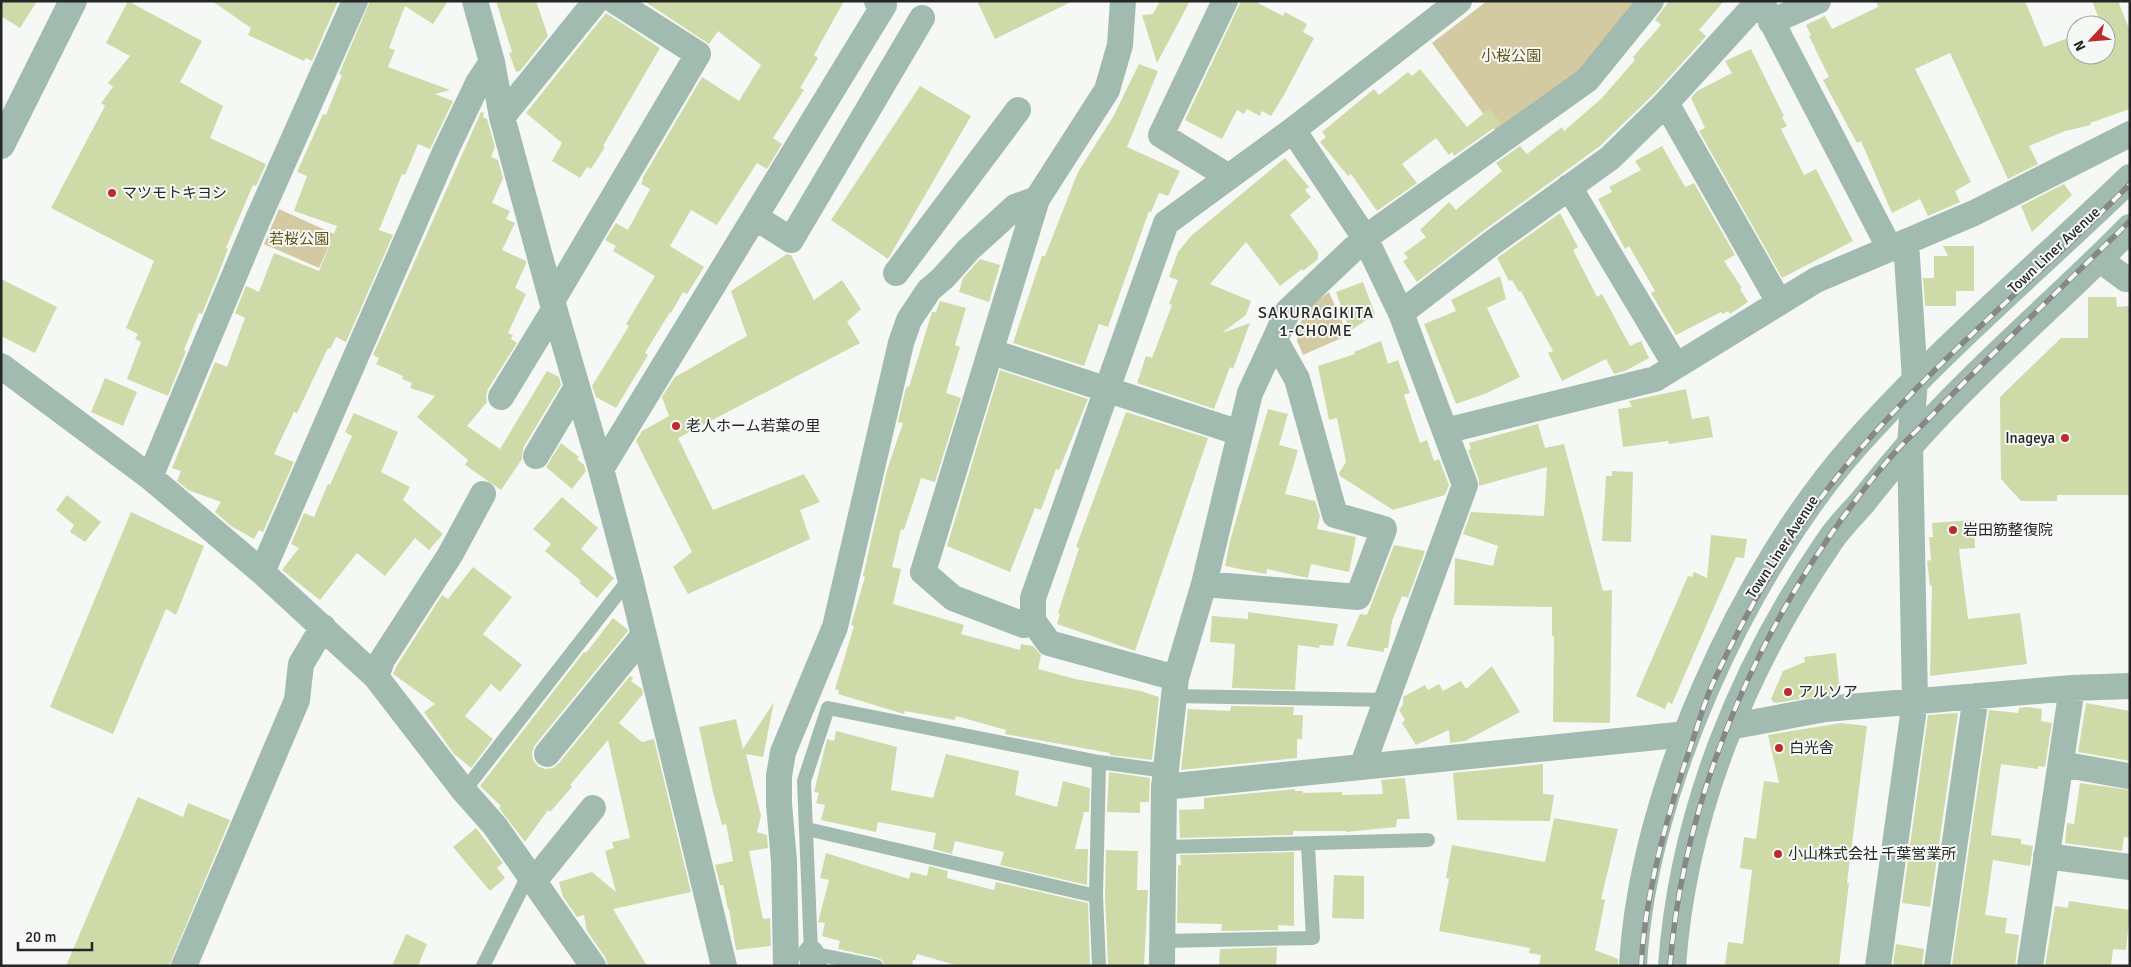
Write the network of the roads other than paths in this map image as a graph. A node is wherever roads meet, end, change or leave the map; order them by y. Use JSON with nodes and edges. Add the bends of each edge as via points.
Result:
{"nodes":[{"id":1,"x":73,"y":1,"type":"edge"},
{"id":2,"x":355,"y":1,"type":"edge"},
{"id":3,"x":475,"y":1,"type":"edge"},
{"id":4,"x":596,"y":1,"type":"edge"},
{"id":5,"x":615,"y":1,"type":"edge"},
{"id":6,"x":877,"y":1,"type":"edge"},
{"id":7,"x":1123,"y":1,"type":"edge"},
{"id":8,"x":1225,"y":1,"type":"edge"},
{"id":9,"x":1459,"y":1,"type":"edge"},
{"id":10,"x":1651,"y":1,"type":"edge"},
{"id":11,"x":1818,"y":1,"type":"edge"},
{"id":12,"x":1764,"y":8,"type":"edge"},
{"id":13,"x":922,"y":18,"type":"dead end"},
{"id":14,"x":492,"y":62,"type":"junction"},
{"id":15,"x":1666,"y":103,"type":"junction"},
{"id":16,"x":1018,"y":110,"type":"dead end"},
{"id":17,"x":502,"y":117,"type":"junction"},
{"id":18,"x":1293,"y":130,"type":"junction"},
{"id":19,"x":2130,"y":134,"type":"edge"},
{"id":20,"x":1,"y":145,"type":"edge"},
{"id":21,"x":1229,"y":177,"type":"junction"},
{"id":22,"x":2130,"y":178,"type":"edge"},
{"id":23,"x":1569,"y":187,"type":"junction"},
{"id":24,"x":1037,"y":199,"type":"junction"},
{"id":25,"x":755,"y":217,"type":"junction"},
{"id":26,"x":2130,"y":228,"type":"edge"},
{"id":27,"x":1365,"y":238,"type":"junction"},
{"id":28,"x":1898,"y":246,"type":"junction"},
{"id":29,"x":2098,"y":259,"type":"junction"},
{"id":30,"x":896,"y":273,"type":"dead end"},
{"id":31,"x":2130,"y":279,"type":"edge"},
{"id":32,"x":1779,"y":302,"type":"junction"},
{"id":33,"x":553,"y":306,"type":"junction"},
{"id":34,"x":1401,"y":313,"type":"junction"},
{"id":35,"x":1275,"y":340,"type":"junction"},
{"id":36,"x":992,"y":352,"type":"junction"},
{"id":37,"x":1,"y":366,"type":"edge"},
{"id":38,"x":1676,"y":366,"type":"junction"},
{"id":39,"x":1915,"y":380,"type":"junction"},
{"id":40,"x":577,"y":387,"type":"junction"},
{"id":41,"x":1107,"y":390,"type":"junction"},
{"id":42,"x":501,"y":397,"type":"dead end"},
{"id":43,"x":1445,"y":431,"type":"junction"},
{"id":44,"x":1240,"y":433,"type":"junction"},
{"id":45,"x":1910,"y":444,"type":"junction"},
{"id":46,"x":536,"y":456,"type":"dead end"},
{"id":47,"x":601,"y":469,"type":"junction"},
{"id":48,"x":150,"y":476,"type":"junction"},
{"id":49,"x":483,"y":494,"type":"dead end"},
{"id":50,"x":262,"y":572,"type":"junction"},
{"id":51,"x":630,"y":578,"type":"junction"},
{"id":52,"x":1204,"y":584,"type":"junction"},
{"id":53,"x":1033,"y":621,"type":"junction"},
{"id":54,"x":323,"y":627,"type":"junction"},
{"id":55,"x":644,"y":635,"type":"junction"},
{"id":56,"x":376,"y":677,"type":"junction"},
{"id":57,"x":2130,"y":686,"type":"edge"},
{"id":58,"x":1175,"y":687,"type":"junction"},
{"id":59,"x":2072,"y":688,"type":"junction"},
{"id":60,"x":1976,"y":696,"type":"junction"},
{"id":61,"x":1386,"y":700,"type":"junction"},
{"id":62,"x":1915,"y":701,"type":"junction"},
{"id":63,"x":1729,"y":727,"type":"junction"},
{"id":64,"x":1688,"y":734,"type":"junction"},
{"id":65,"x":547,"y":754,"type":"dead end"},
{"id":66,"x":1099,"y":762,"type":"junction"},
{"id":67,"x":2060,"y":764,"type":"junction"},
{"id":68,"x":1362,"y":767,"type":"junction"},
{"id":69,"x":2128,"y":776,"type":"dead end"},
{"id":70,"x":1165,"y":779,"type":"junction"},
{"id":71,"x":464,"y":791,"type":"junction"},
{"id":72,"x":593,"y":808,"type":"dead end"},
{"id":73,"x":807,"y":829,"type":"junction"},
{"id":74,"x":1428,"y":840,"type":"dead end"},
{"id":75,"x":1308,"y":845,"type":"junction"},
{"id":76,"x":1164,"y":847,"type":"junction"},
{"id":77,"x":2046,"y":856,"type":"junction"},
{"id":78,"x":2130,"y":866,"type":"edge"},
{"id":79,"x":531,"y":878,"type":"junction"},
{"id":80,"x":1096,"y":896,"type":"junction"},
{"id":81,"x":1163,"y":953,"type":"edge"},
{"id":82,"x":813,"y":959,"type":"edge"},
{"id":83,"x":184,"y":966,"type":"edge"},
{"id":84,"x":483,"y":966,"type":"edge"},
{"id":85,"x":593,"y":966,"type":"edge"},
{"id":86,"x":724,"y":966,"type":"edge"},
{"id":87,"x":786,"y":966,"type":"edge"},
{"id":88,"x":876,"y":966,"type":"edge"},
{"id":89,"x":1099,"y":966,"type":"edge"},
{"id":90,"x":1633,"y":966,"type":"edge"},
{"id":91,"x":1672,"y":966,"type":"edge"},
{"id":92,"x":1878,"y":966,"type":"edge"},
{"id":93,"x":1937,"y":966,"type":"edge"},
{"id":94,"x":2030,"y":966,"type":"edge"}],
"edges":[{"from":1,"to":20,"type":"street"},
{"from":2,"to":48,"type":"street","via":[[258,219]]},
{"from":3,"to":14,"type":"street"},
{"from":4,"to":17,"type":"street"},
{"from":5,"to":33,"type":"street","via":[[698,54]]},
{"from":6,"to":25,"type":"street","via":[[884,5]]},
{"from":7,"to":24,"type":"street","via":[[1120,45],[1107,90]]},
{"from":8,"to":21,"type":"street","via":[[1160,135]]},
{"from":9,"to":18,"type":"street"},
{"from":10,"to":27,"type":"street","via":[[1587,80]]},
{"from":11,"to":12,"type":"street"},
{"from":12,"to":15,"type":"street"},
{"from":12,"to":28,"type":"street"},
{"from":13,"to":25,"type":"street","via":[[791,240]]},
{"from":14,"to":17,"type":"street"},
{"from":14,"to":50,"type":"street","via":[[478,83],[445,152]]},
{"from":15,"to":23,"type":"street","via":[[1610,158]]},
{"from":15,"to":32,"type":"street"},
{"from":16,"to":30,"type":"street"},
{"from":17,"to":33,"type":"street"},
{"from":18,"to":21,"type":"street"},
{"from":18,"to":27,"type":"street"},
{"from":19,"to":28,"type":"street","via":[[1974,213]]},
{"from":21,"to":41,"type":"street","via":[[1166,223]]},
{"from":22,"to":39,"type":"street","name":"Town Liner Avenue"},
{"from":23,"to":34,"type":"street"},
{"from":23,"to":38,"type":"street"},
{"from":24,"to":36,"type":"street"},
{"from":24,"to":87,"type":"street","via":[[1015,207],[968,250],[929,290],[906,328],[835,627],[783,752],[779,804],[784,861]]},
{"from":25,"to":47,"type":"street"},
{"from":26,"to":29,"type":"street"},
{"from":27,"to":34,"type":"street"},
{"from":27,"to":35,"type":"street","via":[[1288,311]]},
{"from":28,"to":32,"type":"street","via":[[1816,280]]},
{"from":28,"to":39,"type":"street"},
{"from":29,"to":31,"type":"street"},
{"from":29,"to":45,"type":"street"},
{"from":32,"to":38,"type":"street"},
{"from":33,"to":40,"type":"street"},
{"from":33,"to":42,"type":"street"},
{"from":34,"to":43,"type":"street"},
{"from":35,"to":44,"type":"street","via":[[1250,393]]},
{"from":35,"to":52,"type":"street","via":[[1297,379],[1335,515],[1384,529],[1358,597]]},
{"from":36,"to":41,"type":"street"},
{"from":36,"to":53,"type":"street","via":[[923,572],[953,598],[1024,625]]},
{"from":37,"to":48,"type":"street"},
{"from":38,"to":43,"type":"street","via":[[1655,379]]},
{"from":39,"to":45,"type":"street"},
{"from":39,"to":64,"type":"street","name":"Town Liner Avenue","via":[[1855,445],[1798,518],[1746,604]]},
{"from":40,"to":46,"type":"street"},
{"from":40,"to":47,"type":"street"},
{"from":41,"to":44,"type":"street"},
{"from":41,"to":53,"type":"street","via":[[1033,598]]},
{"from":43,"to":61,"type":"street","via":[[1465,485]]},
{"from":44,"to":52,"type":"street"},
{"from":45,"to":62,"type":"street"},
{"from":45,"to":63,"type":"street","via":[[1830,540],[1782,614],[1745,686]]},
{"from":47,"to":51,"type":"street"},
{"from":48,"to":50,"type":"street"},
{"from":49,"to":56,"type":"street","via":[[450,555],[382,660]]},
{"from":50,"to":54,"type":"street"},
{"from":51,"to":55,"type":"street"},
{"from":51,"to":71,"type":"lane"},
{"from":52,"to":58,"type":"street"},
{"from":53,"to":58,"type":"street","via":[[1049,643]]},
{"from":54,"to":56,"type":"street"},
{"from":54,"to":83,"type":"street","via":[[301,664],[296,700]]},
{"from":55,"to":65,"type":"street"},
{"from":55,"to":86,"type":"street"},
{"from":56,"to":71,"type":"street"},
{"from":57,"to":59,"type":"street"},
{"from":58,"to":61,"type":"lane"},
{"from":58,"to":70,"type":"street"},
{"from":59,"to":60,"type":"street"},
{"from":59,"to":67,"type":"street"},
{"from":60,"to":62,"type":"street"},
{"from":60,"to":93,"type":"street"},
{"from":61,"to":68,"type":"street"},
{"from":62,"to":63,"type":"street","via":[[1825,709]]},
{"from":62,"to":92,"type":"street"},
{"from":63,"to":91,"type":"street","via":[[1704,796],[1691,846],[1680,898]]},
{"from":64,"to":68,"type":"street"},
{"from":64,"to":90,"type":"street","name":"Town Liner Avenue","via":[[1653,841]]},
{"from":66,"to":70,"type":"lane"},
{"from":66,"to":73,"type":"lane","via":[[828,708],[804,781]]},
{"from":66,"to":80,"type":"lane"},
{"from":67,"to":69,"type":"street"},
{"from":67,"to":77,"type":"street"},
{"from":68,"to":70,"type":"street"},
{"from":70,"to":76,"type":"street"},
{"from":71,"to":79,"type":"street","via":[[495,826]]},
{"from":72,"to":79,"type":"street"},
{"from":73,"to":80,"type":"lane"},
{"from":73,"to":82,"type":"lane"},
{"from":74,"to":75,"type":"lane"},
{"from":75,"to":76,"type":"lane"},
{"from":75,"to":81,"type":"lane","via":[[1313,938]]},
{"from":76,"to":81,"type":"street"},
{"from":77,"to":78,"type":"street"},
{"from":77,"to":94,"type":"street"},
{"from":79,"to":84,"type":"lane"},
{"from":79,"to":85,"type":"street"},
{"from":80,"to":89,"type":"lane"},
{"from":82,"to":88,"type":"lane"}]}
